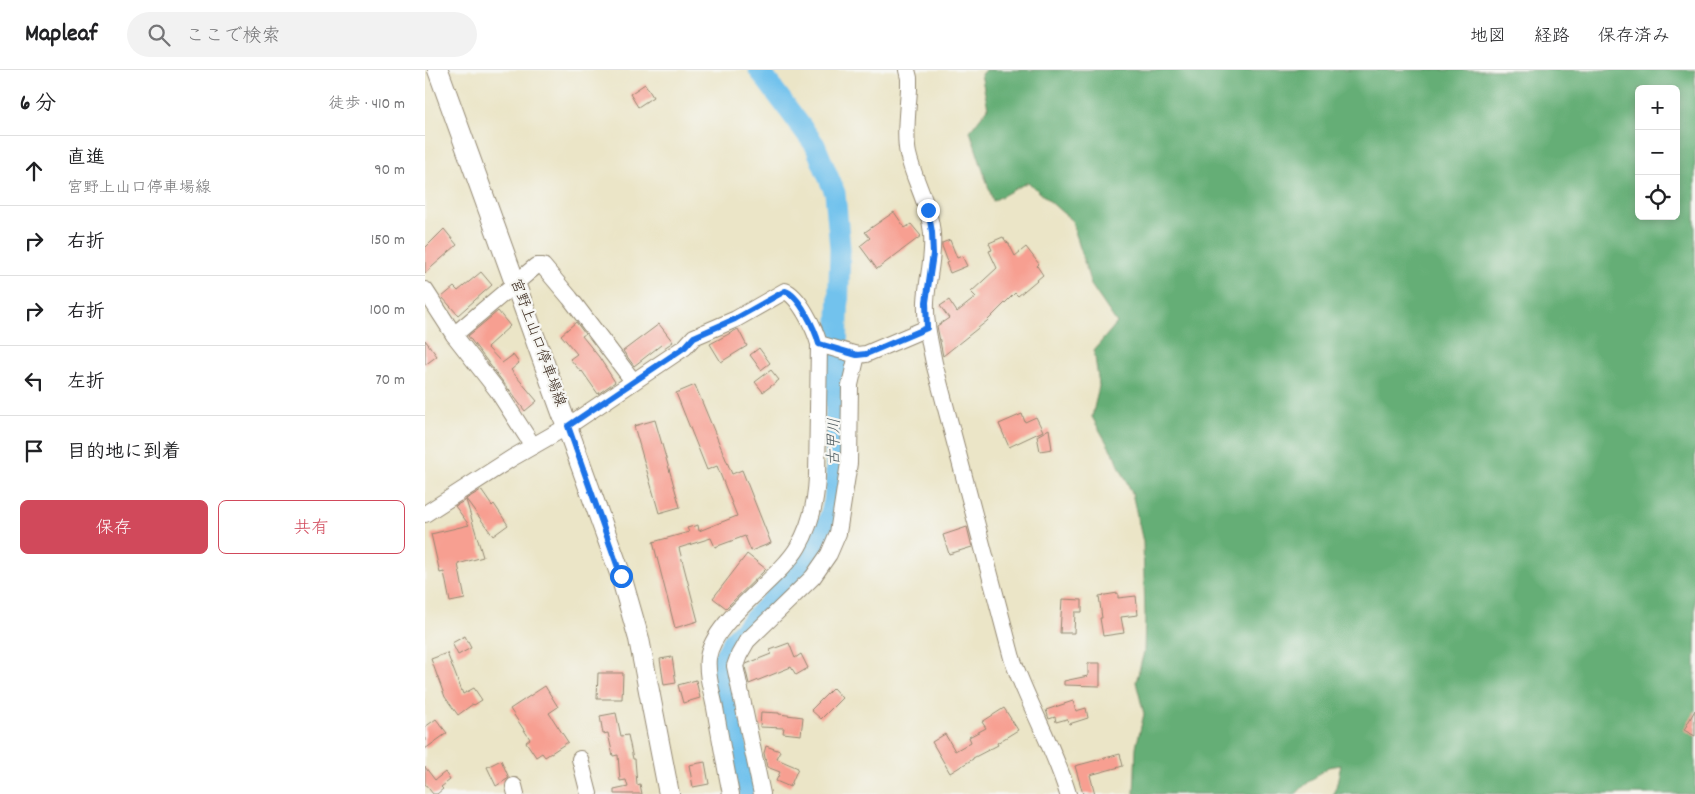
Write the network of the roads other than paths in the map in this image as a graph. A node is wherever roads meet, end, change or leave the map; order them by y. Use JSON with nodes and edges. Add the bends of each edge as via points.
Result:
{"nodes":[{"id":1,"x":438,"y":70,"type":"edge"},
{"id":2,"x":907,"y":70,"type":"edge"},
{"id":3,"x":515,"y":283,"type":"junction"},
{"id":4,"x":425,"y":290,"type":"edge"},
{"id":5,"x":927,"y":328,"type":"junction"},
{"id":6,"x":454,"y":334,"type":"junction"},
{"id":7,"x":822,"y":344,"type":"junction"},
{"id":8,"x":852,"y":353,"type":"junction"},
{"id":9,"x":633,"y":381,"type":"junction"},
{"id":10,"x":568,"y":426,"type":"junction"},
{"id":11,"x":533,"y":446,"type":"junction"},
{"id":12,"x":425,"y":514,"type":"edge"},
{"id":13,"x":580,"y":759,"type":"dead end"},
{"id":14,"x":589,"y":794,"type":"edge"},
{"id":15,"x":669,"y":794,"type":"edge"},
{"id":16,"x":731,"y":794,"type":"edge"},
{"id":17,"x":762,"y":794,"type":"edge"},
{"id":18,"x":1068,"y":794,"type":"edge"}],
"edges":[{"from":1,"to":3,"type":"main road","name":"宮野上山口停車場線"},
{"from":2,"to":5,"type":"street","via":[[907,151],[928,210],[932,232]]},
{"from":3,"to":6,"type":"street"},
{"from":3,"to":9,"type":"street","via":[[536,266],[543,266]]},
{"from":3,"to":10,"type":"main road","name":"宮野上山口停車場線"},
{"from":4,"to":6,"type":"street"},
{"from":5,"to":8,"type":"street","via":[[866,354]]},
{"from":5,"to":18,"type":"street","via":[[1012,658]]},
{"from":6,"to":11,"type":"street","via":[[497,390]]},
{"from":7,"to":8,"type":"street"},
{"from":7,"to":9,"type":"street","via":[[800,305],[790,292],[785,291],[694,337],[685,347]]},
{"from":7,"to":16,"type":"street","via":[[816,497],[809,523],[798,547],[786,562],[714,640],[708,659],[709,680]]},
{"from":8,"to":17,"type":"street","via":[[849,463],[838,532],[829,554],[813,577],[747,641],[735,666]]},
{"from":9,"to":10,"type":"street"},
{"from":10,"to":11,"type":"street"},
{"from":10,"to":15,"type":"main road","name":"宮野上山口停車場線","via":[[621,576],[639,639]]},
{"from":11,"to":12,"type":"street"},
{"from":13,"to":14,"type":"street"}]}
